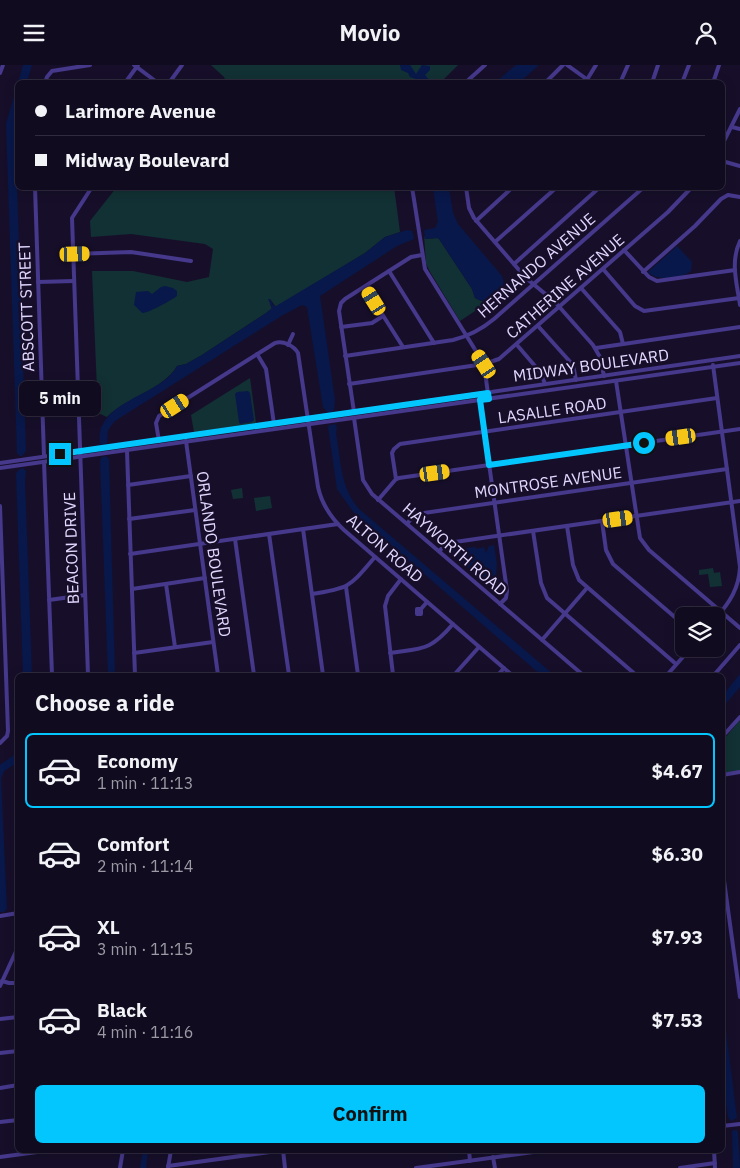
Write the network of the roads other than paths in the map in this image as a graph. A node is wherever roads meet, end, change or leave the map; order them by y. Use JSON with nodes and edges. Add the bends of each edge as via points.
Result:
{"nodes":[{"id":1,"x":2,"y":65,"type":"edge"},
{"id":2,"x":90,"y":65,"type":"edge"},
{"id":3,"x":182,"y":65,"type":"edge"},
{"id":4,"x":485,"y":65,"type":"edge"},
{"id":5,"x":563,"y":65,"type":"edge"},
{"id":6,"x":567,"y":65,"type":"edge"},
{"id":7,"x":596,"y":65,"type":"edge"},
{"id":8,"x":628,"y":65,"type":"edge"},
{"id":9,"x":658,"y":65,"type":"edge"},
{"id":10,"x":689,"y":65,"type":"edge"},
{"id":11,"x":719,"y":65,"type":"edge"},
{"id":12,"x":136,"y":66,"type":"edge"},
{"id":13,"x":0,"y":73,"type":"edge"},
{"id":14,"x":46,"y":80,"type":"edge"},
{"id":15,"x":127,"y":80,"type":"edge"},
{"id":16,"x":154,"y":80,"type":"edge"},
{"id":17,"x":171,"y":80,"type":"edge"},
{"id":18,"x":468,"y":80,"type":"edge"},
{"id":19,"x":549,"y":80,"type":"edge"},
{"id":20,"x":586,"y":80,"type":"edge"},
{"id":21,"x":589,"y":80,"type":"edge"},
{"id":22,"x":621,"y":80,"type":"edge"},
{"id":23,"x":653,"y":80,"type":"edge"},
{"id":24,"x":683,"y":80,"type":"edge"},
{"id":25,"x":714,"y":80,"type":"edge"},
{"id":26,"x":740,"y":109,"type":"edge"},
{"id":27,"x":732,"y":127,"type":"junction"},
{"id":28,"x":740,"y":129,"type":"edge"},
{"id":29,"x":725,"y":140,"type":"edge"},
{"id":30,"x":725,"y":162,"type":"edge"},
{"id":31,"x":740,"y":166,"type":"edge"},
{"id":32,"x":35,"y":190,"type":"edge"},
{"id":33,"x":90,"y":190,"type":"edge"},
{"id":34,"x":412,"y":190,"type":"edge"},
{"id":35,"x":466,"y":190,"type":"edge"},
{"id":36,"x":510,"y":190,"type":"edge"},
{"id":37,"x":554,"y":190,"type":"edge"},
{"id":38,"x":597,"y":190,"type":"edge"},
{"id":39,"x":641,"y":190,"type":"edge"},
{"id":40,"x":689,"y":190,"type":"edge"},
{"id":41,"x":740,"y":197,"type":"edge"},
{"id":42,"x":476,"y":221,"type":"junction"},
{"id":43,"x":740,"y":241,"type":"edge"},
{"id":44,"x":495,"y":242,"type":"junction"},
{"id":45,"x":624,"y":250,"type":"junction"},
{"id":46,"x":73,"y":254,"type":"junction"},
{"id":47,"x":422,"y":255,"type":"junction"},
{"id":48,"x":191,"y":261,"type":"dead end"},
{"id":49,"x":514,"y":264,"type":"junction"},
{"id":50,"x":603,"y":269,"type":"junction"},
{"id":51,"x":735,"y":270,"type":"junction"},
{"id":52,"x":389,"y":271,"type":"junction"},
{"id":53,"x":644,"y":272,"type":"junction"},
{"id":54,"x":74,"y":281,"type":"junction"},
{"id":55,"x":38,"y":282,"type":"junction"},
{"id":56,"x":533,"y":285,"type":"junction"},
{"id":57,"x":365,"y":287,"type":"junction"},
{"id":58,"x":581,"y":288,"type":"junction"},
{"id":59,"x":739,"y":299,"type":"edge"},
{"id":60,"x":740,"y":305,"type":"edge"},
{"id":61,"x":560,"y":307,"type":"junction"},
{"id":62,"x":384,"y":316,"type":"junction"},
{"id":63,"x":538,"y":326,"type":"junction"},
{"id":64,"x":341,"y":327,"type":"junction"},
{"id":65,"x":740,"y":327,"type":"edge"},
{"id":66,"x":293,"y":335,"type":"dead end"},
{"id":67,"x":466,"y":336,"type":"junction"},
{"id":68,"x":434,"y":343,"type":"junction"},
{"id":69,"x":623,"y":344,"type":"junction"},
{"id":70,"x":288,"y":345,"type":"junction"},
{"id":71,"x":517,"y":345,"type":"junction"},
{"id":72,"x":403,"y":347,"type":"junction"},
{"id":73,"x":596,"y":348,"type":"junction"},
{"id":74,"x":257,"y":354,"type":"junction"},
{"id":75,"x":345,"y":356,"type":"junction"},
{"id":76,"x":740,"y":356,"type":"edge"},
{"id":77,"x":712,"y":360,"type":"junction"},
{"id":78,"x":740,"y":363,"type":"edge"},
{"id":79,"x":484,"y":364,"type":"junction"},
{"id":80,"x":713,"y":366,"type":"junction"},
{"id":81,"x":604,"y":376,"type":"junction"},
{"id":82,"x":576,"y":380,"type":"junction"},
{"id":83,"x":616,"y":381,"type":"junction"},
{"id":84,"x":349,"y":384,"type":"junction"},
{"id":85,"x":545,"y":385,"type":"junction"},
{"id":86,"x":488,"y":393,"type":"junction"},
{"id":87,"x":717,"y":398,"type":"junction"},
{"id":88,"x":489,"y":399,"type":"junction"},
{"id":89,"x":480,"y":400,"type":"junction"},
{"id":90,"x":354,"y":412,"type":"junction"},
{"id":91,"x":621,"y":412,"type":"junction"},
{"id":92,"x":354,"y":418,"type":"junction"},
{"id":93,"x":308,"y":419,"type":"junction"},
{"id":94,"x":274,"y":424,"type":"junction"},
{"id":95,"x":309,"y":425,"type":"junction"},
{"id":96,"x":740,"y":429,"type":"edge"},
{"id":97,"x":722,"y":431,"type":"junction"},
{"id":98,"x":484,"y":432,"type":"junction"},
{"id":99,"x":185,"y":437,"type":"junction"},
{"id":100,"x":159,"y":441,"type":"junction"},
{"id":101,"x":186,"y":443,"type":"junction"},
{"id":102,"x":626,"y":445,"type":"junction"},
{"id":103,"x":127,"y":451,"type":"junction"},
{"id":104,"x":80,"y":452,"type":"junction"},
{"id":105,"x":44,"y":457,"type":"junction"},
{"id":106,"x":80,"y":457,"type":"junction"},
{"id":107,"x":44,"y":462,"type":"junction"},
{"id":108,"x":0,"y":463,"type":"edge"},
{"id":109,"x":489,"y":465,"type":"junction"},
{"id":110,"x":0,"y":468,"type":"edge"},
{"id":111,"x":727,"y":469,"type":"junction"},
{"id":112,"x":191,"y":476,"type":"junction"},
{"id":113,"x":396,"y":479,"type":"junction"},
{"id":114,"x":631,"y":483,"type":"junction"},
{"id":115,"x":128,"y":485,"type":"junction"},
{"id":116,"x":378,"y":500,"type":"junction"},
{"id":117,"x":740,"y":501,"type":"edge"},
{"id":118,"x":732,"y":502,"type":"junction"},
{"id":119,"x":494,"y":503,"type":"junction"},
{"id":120,"x":0,"y":506,"type":"edge"},
{"id":121,"x":195,"y":510,"type":"junction"},
{"id":122,"x":636,"y":516,"type":"junction"},
{"id":123,"x":129,"y":519,"type":"junction"},
{"id":124,"x":602,"y":521,"type":"junction"},
{"id":125,"x":338,"y":524,"type":"junction"},
{"id":126,"x":407,"y":524,"type":"junction"},
{"id":127,"x":568,"y":526,"type":"junction"},
{"id":128,"x":304,"y":529,"type":"junction"},
{"id":129,"x":533,"y":531,"type":"junction"},
{"id":130,"x":269,"y":534,"type":"junction"},
{"id":131,"x":499,"y":536,"type":"junction"},
{"id":132,"x":1,"y":537,"type":"edge"},
{"id":133,"x":235,"y":539,"type":"junction"},
{"id":134,"x":200,"y":544,"type":"junction"},
{"id":135,"x":439,"y":551,"type":"junction"},
{"id":136,"x":130,"y":554,"type":"junction"},
{"id":137,"x":375,"y":557,"type":"junction"},
{"id":138,"x":1,"y":572,"type":"edge"},
{"id":139,"x":204,"y":578,"type":"junction"},
{"id":140,"x":401,"y":579,"type":"junction"},
{"id":141,"x":166,"y":584,"type":"junction"},
{"id":142,"x":346,"y":587,"type":"junction"},
{"id":143,"x":587,"y":588,"type":"junction"},
{"id":144,"x":132,"y":589,"type":"junction"},
{"id":145,"x":312,"y":594,"type":"junction"},
{"id":146,"x":85,"y":595,"type":"junction"},
{"id":147,"x":49,"y":600,"type":"junction"},
{"id":148,"x":427,"y":602,"type":"junction"},
{"id":149,"x":500,"y":604,"type":"junction"},
{"id":150,"x":2,"y":607,"type":"edge"},
{"id":151,"x":715,"y":607,"type":"edge"},
{"id":152,"x":725,"y":607,"type":"edge"},
{"id":153,"x":421,"y":609,"type":"dead end"},
{"id":154,"x":565,"y":614,"type":"junction"},
{"id":155,"x":725,"y":615,"type":"edge"},
{"id":156,"x":675,"y":617,"type":"edge"},
{"id":157,"x":453,"y":624,"type":"junction"},
{"id":158,"x":740,"y":628,"type":"edge"},
{"id":159,"x":542,"y":640,"type":"junction"},
{"id":160,"x":2,"y":641,"type":"edge"},
{"id":161,"x":213,"y":642,"type":"junction"},
{"id":162,"x":740,"y":645,"type":"edge"},
{"id":163,"x":174,"y":647,"type":"junction"},
{"id":164,"x":479,"y":647,"type":"junction"},
{"id":165,"x":134,"y":653,"type":"junction"},
{"id":166,"x":390,"y":653,"type":"junction"},
{"id":167,"x":683,"y":657,"type":"edge"},
{"id":168,"x":676,"y":665,"type":"junction"},
{"id":169,"x":504,"y":668,"type":"junction"},
{"id":170,"x":52,"y":673,"type":"edge"},
{"id":171,"x":88,"y":673,"type":"edge"},
{"id":172,"x":135,"y":673,"type":"edge"},
{"id":173,"x":218,"y":673,"type":"edge"},
{"id":174,"x":254,"y":673,"type":"edge"},
{"id":175,"x":288,"y":673,"type":"edge"},
{"id":176,"x":323,"y":673,"type":"edge"},
{"id":177,"x":358,"y":673,"type":"edge"},
{"id":178,"x":393,"y":673,"type":"edge"},
{"id":179,"x":456,"y":673,"type":"edge"},
{"id":180,"x":500,"y":673,"type":"edge"},
{"id":181,"x":510,"y":673,"type":"edge"},
{"id":182,"x":581,"y":673,"type":"edge"},
{"id":183,"x":634,"y":673,"type":"edge"},
{"id":184,"x":669,"y":673,"type":"edge"},
{"id":185,"x":716,"y":673,"type":"edge"},
{"id":186,"x":6,"y":677,"type":"junction"},
{"id":187,"x":0,"y":678,"type":"edge"},
{"id":188,"x":7,"y":711,"type":"junction"},
{"id":189,"x":0,"y":713,"type":"edge"},
{"id":190,"x":740,"y":717,"type":"edge"},
{"id":191,"x":725,"y":734,"type":"edge"},
{"id":192,"x":0,"y":742,"type":"edge"},
{"id":193,"x":740,"y":773,"type":"edge"},
{"id":194,"x":725,"y":775,"type":"edge"},
{"id":195,"x":725,"y":887,"type":"edge"},
{"id":196,"x":15,"y":914,"type":"edge"},
{"id":197,"x":0,"y":916,"type":"edge"},
{"id":198,"x":740,"y":943,"type":"edge"},
{"id":199,"x":733,"y":944,"type":"junction"},
{"id":200,"x":15,"y":953,"type":"edge"},
{"id":201,"x":2,"y":981,"type":"junction"},
{"id":202,"x":15,"y":983,"type":"edge"},
{"id":203,"x":0,"y":986,"type":"edge"},
{"id":204,"x":740,"y":997,"type":"edge"},
{"id":205,"x":15,"y":1017,"type":"edge"},
{"id":206,"x":0,"y":1019,"type":"edge"},
{"id":207,"x":15,"y":1051,"type":"edge"},
{"id":208,"x":0,"y":1053,"type":"edge"},
{"id":209,"x":15,"y":1086,"type":"edge"},
{"id":210,"x":0,"y":1088,"type":"edge"},
{"id":211,"x":15,"y":1120,"type":"edge"},
{"id":212,"x":0,"y":1123,"type":"edge"},
{"id":213,"x":740,"y":1124,"type":"edge"},
{"id":214,"x":725,"y":1126,"type":"edge"},
{"id":215,"x":30,"y":1153,"type":"edge"},
{"id":216,"x":122,"y":1153,"type":"edge"},
{"id":217,"x":170,"y":1153,"type":"edge"},
{"id":218,"x":263,"y":1153,"type":"edge"},
{"id":219,"x":283,"y":1153,"type":"edge"},
{"id":220,"x":469,"y":1153,"type":"edge"},
{"id":221,"x":524,"y":1153,"type":"edge"},
{"id":222,"x":714,"y":1153,"type":"edge"},
{"id":223,"x":0,"y":1157,"type":"edge"},
{"id":224,"x":493,"y":1157,"type":"junction"},
{"id":225,"x":470,"y":1161,"type":"junction"},
{"id":226,"x":715,"y":1166,"type":"edge"},
{"id":227,"x":168,"y":1167,"type":"edge"},
{"id":228,"x":120,"y":1168,"type":"edge"},
{"id":229,"x":285,"y":1168,"type":"edge"},
{"id":230,"x":416,"y":1168,"type":"edge"},
{"id":231,"x":495,"y":1168,"type":"edge"},
{"id":232,"x":680,"y":1168,"type":"edge"}],
"edges":[{"from":1,"to":13,"type":"street"},
{"from":2,"to":14,"type":"street","via":[[52,71]]},
{"from":3,"to":17,"type":"street"},
{"from":4,"to":18,"type":"street"},
{"from":5,"to":19,"type":"street"},
{"from":6,"to":20,"type":"street"},
{"from":7,"to":21,"type":"street"},
{"from":8,"to":22,"type":"street"},
{"from":9,"to":23,"type":"street"},
{"from":10,"to":24,"type":"street"},
{"from":11,"to":25,"type":"street"},
{"from":12,"to":15,"type":"street"},
{"from":12,"to":16,"type":"street"},
{"from":26,"to":27,"type":"street"},
{"from":27,"to":28,"type":"street"},
{"from":27,"to":29,"type":"street"},
{"from":30,"to":31,"type":"street"},
{"from":32,"to":55,"type":"street","name":"ABSCOTT STREET"},
{"from":33,"to":46,"type":"street","name":"BEACON DRIVE","via":[[72,218]]},
{"from":34,"to":47,"type":"street"},
{"from":35,"to":42,"type":"street","via":[[469,208]]},
{"from":36,"to":42,"type":"street"},
{"from":37,"to":44,"type":"street"},
{"from":38,"to":49,"type":"street"},
{"from":39,"to":56,"type":"street","name":"HERNANDO AVENUE"},
{"from":40,"to":45,"type":"street","name":"CATHERINE AVENUE"},
{"from":41,"to":53,"type":"street","via":[[728,195],[721,199]]},
{"from":42,"to":44,"type":"street"},
{"from":43,"to":51,"type":"street"},
{"from":44,"to":49,"type":"street"},
{"from":45,"to":50,"type":"street","name":"CATHERINE AVENUE"},
{"from":45,"to":53,"type":"street"},
{"from":46,"to":48,"type":"street","via":[[131,252]]},
{"from":46,"to":54,"type":"street","name":"BEACON DRIVE"},
{"from":47,"to":52,"type":"street","via":[[411,257]]},
{"from":47,"to":67,"type":"street","via":[[426,273]]},
{"from":49,"to":56,"type":"street"},
{"from":50,"to":58,"type":"street","name":"CATHERINE AVENUE"},
{"from":50,"to":59,"type":"street","via":[[635,306],[644,311]]},
{"from":51,"to":53,"type":"street","via":[[657,281]]},
{"from":51,"to":59,"type":"street"},
{"from":52,"to":57,"type":"street"},
{"from":52,"to":68,"type":"street"},
{"from":54,"to":55,"type":"street"},
{"from":54,"to":104,"type":"street","name":"BEACON DRIVE"},
{"from":55,"to":105,"type":"street","name":"ABSCOTT STREET"},
{"from":56,"to":61,"type":"street"},
{"from":56,"to":67,"type":"street","name":"HERNANDO AVENUE","via":[[490,323]]},
{"from":57,"to":62,"type":"street"},
{"from":57,"to":64,"type":"street","via":[[341,303]]},
{"from":58,"to":61,"type":"street","name":"CATHERINE AVENUE"},
{"from":58,"to":69,"type":"street","via":[[620,332]]},
{"from":59,"to":60,"type":"street"},
{"from":61,"to":63,"type":"street","name":"CATHERINE AVENUE"},
{"from":61,"to":73,"type":"street"},
{"from":62,"to":64,"type":"street","via":[[372,323]]},
{"from":62,"to":72,"type":"street"},
{"from":63,"to":71,"type":"street","name":"CATHERINE AVENUE"},
{"from":63,"to":82,"type":"street","via":[[573,365]]},
{"from":64,"to":75,"type":"street"},
{"from":65,"to":69,"type":"street"},
{"from":66,"to":70,"type":"street"},
{"from":67,"to":68,"type":"street","name":"HERNANDO AVENUE"},
{"from":67,"to":79,"type":"street"},
{"from":68,"to":72,"type":"street","name":"HERNANDO AVENUE"},
{"from":69,"to":73,"type":"street"},
{"from":70,"to":74,"type":"street","via":[[279,341]]},
{"from":70,"to":93,"type":"street","name":"ALTON ROAD","via":[[298,353]]},
{"from":71,"to":79,"type":"street","name":"CATHERINE AVENUE","via":[[500,359]]},
{"from":71,"to":85,"type":"street","via":[[541,373]]},
{"from":72,"to":75,"type":"street","name":"HERNANDO AVENUE"},
{"from":73,"to":81,"type":"street"},
{"from":74,"to":94,"type":"street","via":[[266,369]]},
{"from":74,"to":100,"type":"street","via":[[159,416],[156,423]]},
{"from":75,"to":84,"type":"street"},
{"from":76,"to":77,"type":"street","name":"MIDWAY BOULEVARD"},
{"from":77,"to":80,"type":"street"},
{"from":77,"to":81,"type":"street","name":"MIDWAY BOULEVARD"},
{"from":78,"to":80,"type":"street","name":"MIDWAY BOULEVARD"},
{"from":79,"to":84,"type":"street","name":"CATHERINE AVENUE"},
{"from":79,"to":86,"type":"street"},
{"from":80,"to":83,"type":"street","name":"MIDWAY BOULEVARD"},
{"from":80,"to":87,"type":"street"},
{"from":81,"to":82,"type":"street","name":"MIDWAY BOULEVARD"},
{"from":82,"to":85,"type":"street","name":"MIDWAY BOULEVARD"},
{"from":83,"to":88,"type":"street","name":"MIDWAY BOULEVARD"},
{"from":83,"to":91,"type":"street"},
{"from":84,"to":90,"type":"street"},
{"from":85,"to":86,"type":"street","name":"MIDWAY BOULEVARD"},
{"from":86,"to":88,"type":"street"},
{"from":86,"to":90,"type":"street","name":"MIDWAY BOULEVARD"},
{"from":87,"to":91,"type":"street","name":"LASALLE ROAD"},
{"from":87,"to":97,"type":"street"},
{"from":88,"to":89,"type":"street","name":"MIDWAY BOULEVARD"},
{"from":89,"to":92,"type":"street","name":"MIDWAY BOULEVARD"},
{"from":89,"to":98,"type":"street"},
{"from":90,"to":93,"type":"street","name":"MIDWAY BOULEVARD"},
{"from":91,"to":98,"type":"street","name":"LASALLE ROAD"},
{"from":91,"to":102,"type":"street"},
{"from":92,"to":95,"type":"street","name":"MIDWAY BOULEVARD"},
{"from":92,"to":116,"type":"street","name":"HAYWORTH ROAD","via":[[364,480]]},
{"from":93,"to":94,"type":"street","name":"MIDWAY BOULEVARD"},
{"from":93,"to":95,"type":"street","name":"ALTON ROAD"},
{"from":94,"to":99,"type":"street","name":"MIDWAY BOULEVARD"},
{"from":95,"to":101,"type":"street","name":"MIDWAY BOULEVARD"},
{"from":95,"to":125,"type":"street","name":"ALTON ROAD","via":[[319,492]]},
{"from":96,"to":97,"type":"street"},
{"from":97,"to":102,"type":"street"},
{"from":97,"to":111,"type":"street"},
{"from":98,"to":109,"type":"street"},
{"from":98,"to":113,"type":"street","name":"LASALLE ROAD","via":[[397,445],[392,453]]},
{"from":99,"to":100,"type":"street","name":"MIDWAY BOULEVARD"},
{"from":99,"to":101,"type":"street","name":"ORLANDO BOULEVARD"},
{"from":100,"to":104,"type":"street","name":"MIDWAY BOULEVARD"},
{"from":101,"to":103,"type":"street","name":"MIDWAY BOULEVARD"},
{"from":101,"to":112,"type":"street","name":"ORLANDO BOULEVARD"},
{"from":102,"to":109,"type":"street"},
{"from":102,"to":114,"type":"street"},
{"from":103,"to":106,"type":"street","name":"MIDWAY BOULEVARD"},
{"from":103,"to":115,"type":"street"},
{"from":104,"to":105,"type":"street","name":"MIDWAY BOULEVARD"},
{"from":104,"to":106,"type":"street","name":"BEACON DRIVE"},
{"from":105,"to":108,"type":"street","name":"MIDWAY BOULEVARD"},
{"from":106,"to":107,"type":"street","name":"MIDWAY BOULEVARD"},
{"from":106,"to":146,"type":"street","name":"BEACON DRIVE"},
{"from":107,"to":110,"type":"street","name":"MIDWAY BOULEVARD"},
{"from":107,"to":147,"type":"street"},
{"from":109,"to":113,"type":"street"},
{"from":109,"to":119,"type":"street"},
{"from":111,"to":114,"type":"street","name":"MONTROSE AVENUE"},
{"from":111,"to":118,"type":"street"},
{"from":112,"to":115,"type":"street"},
{"from":112,"to":121,"type":"street","name":"ORLANDO BOULEVARD"},
{"from":113,"to":116,"type":"street"},
{"from":114,"to":119,"type":"street","name":"MONTROSE AVENUE"},
{"from":114,"to":122,"type":"street"},
{"from":115,"to":123,"type":"street"},
{"from":116,"to":126,"type":"street","name":"HAYWORTH ROAD"},
{"from":117,"to":118,"type":"street"},
{"from":118,"to":122,"type":"street"},
{"from":118,"to":152,"type":"street","via":[[740,573],[734,594]]},
{"from":119,"to":126,"type":"street","name":"MONTROSE AVENUE","via":[[417,514]]},
{"from":119,"to":131,"type":"street"},
{"from":120,"to":132,"type":"street"},
{"from":121,"to":123,"type":"street"},
{"from":121,"to":134,"type":"street","name":"ORLANDO BOULEVARD"},
{"from":122,"to":124,"type":"street"},
{"from":122,"to":151,"type":"street","via":[[644,545]]},
{"from":123,"to":136,"type":"street"},
{"from":124,"to":127,"type":"street"},
{"from":124,"to":156,"type":"street","via":[[606,550],[613,564]]},
{"from":125,"to":128,"type":"street"},
{"from":125,"to":137,"type":"street","name":"ALTON ROAD"},
{"from":126,"to":135,"type":"street","name":"HAYWORTH ROAD"},
{"from":127,"to":129,"type":"street"},
{"from":127,"to":143,"type":"street","via":[[574,570]]},
{"from":128,"to":130,"type":"street"},
{"from":128,"to":145,"type":"street"},
{"from":129,"to":131,"type":"street"},
{"from":129,"to":154,"type":"street","via":[[543,589],[549,601]]},
{"from":130,"to":133,"type":"street"},
{"from":130,"to":175,"type":"street"},
{"from":131,"to":135,"type":"street","via":[[448,543]]},
{"from":131,"to":149,"type":"street","via":[[507,591]]},
{"from":132,"to":138,"type":"street"},
{"from":133,"to":134,"type":"street"},
{"from":133,"to":174,"type":"street"},
{"from":134,"to":136,"type":"street"},
{"from":134,"to":139,"type":"street","name":"ORLANDO BOULEVARD"},
{"from":135,"to":149,"type":"street","name":"HAYWORTH ROAD"},
{"from":136,"to":144,"type":"street"},
{"from":137,"to":140,"type":"street","name":"ALTON ROAD"},
{"from":137,"to":142,"type":"street"},
{"from":138,"to":150,"type":"street"},
{"from":139,"to":141,"type":"street"},
{"from":139,"to":161,"type":"street","name":"ORLANDO BOULEVARD"},
{"from":140,"to":148,"type":"street","name":"ALTON ROAD"},
{"from":140,"to":166,"type":"street","via":[[388,596],[385,606]]},
{"from":141,"to":144,"type":"street"},
{"from":141,"to":163,"type":"street"},
{"from":142,"to":145,"type":"street"},
{"from":142,"to":177,"type":"street"},
{"from":143,"to":154,"type":"street"},
{"from":143,"to":168,"type":"street"},
{"from":144,"to":165,"type":"street"},
{"from":145,"to":176,"type":"street"},
{"from":146,"to":147,"type":"street"},
{"from":146,"to":171,"type":"street","name":"BEACON DRIVE"},
{"from":147,"to":170,"type":"street"},
{"from":148,"to":153,"type":"street"},
{"from":148,"to":157,"type":"street","name":"ALTON ROAD"},
{"from":149,"to":159,"type":"street","name":"HAYWORTH ROAD"},
{"from":150,"to":160,"type":"street"},
{"from":154,"to":159,"type":"street"},
{"from":154,"to":183,"type":"street"},
{"from":155,"to":158,"type":"street"},
{"from":157,"to":164,"type":"street","name":"ALTON ROAD"},
{"from":157,"to":166,"type":"street","via":[[431,646]]},
{"from":159,"to":182,"type":"street","name":"HAYWORTH ROAD"},
{"from":160,"to":186,"type":"street"},
{"from":161,"to":163,"type":"street"},
{"from":161,"to":173,"type":"street","name":"ORLANDO BOULEVARD"},
{"from":162,"to":185,"type":"street"},
{"from":163,"to":165,"type":"street"},
{"from":164,"to":169,"type":"street","name":"ALTON ROAD"},
{"from":164,"to":179,"type":"street"},
{"from":165,"to":172,"type":"street"},
{"from":166,"to":178,"type":"street"},
{"from":167,"to":168,"type":"street"},
{"from":168,"to":184,"type":"street"},
{"from":169,"to":180,"type":"street"},
{"from":169,"to":181,"type":"street","name":"ALTON ROAD"},
{"from":186,"to":187,"type":"street"},
{"from":186,"to":188,"type":"street"},
{"from":188,"to":189,"type":"street"},
{"from":188,"to":192,"type":"street","via":[[7,736]]},
{"from":190,"to":191,"type":"street"},
{"from":193,"to":194,"type":"street"},
{"from":195,"to":199,"type":"street"},
{"from":196,"to":197,"type":"street"},
{"from":198,"to":199,"type":"street"},
{"from":199,"to":204,"type":"street"},
{"from":200,"to":201,"type":"street"},
{"from":201,"to":202,"type":"street"},
{"from":201,"to":203,"type":"street"},
{"from":205,"to":206,"type":"street"},
{"from":207,"to":208,"type":"street"},
{"from":209,"to":210,"type":"street"},
{"from":211,"to":212,"type":"street"},
{"from":213,"to":214,"type":"street"},
{"from":215,"to":223,"type":"street"},
{"from":216,"to":228,"type":"street"},
{"from":217,"to":227,"type":"street"},
{"from":218,"to":227,"type":"street"},
{"from":219,"to":229,"type":"street"},
{"from":220,"to":225,"type":"street"},
{"from":221,"to":224,"type":"street"},
{"from":222,"to":226,"type":"street"},
{"from":224,"to":225,"type":"street"},
{"from":224,"to":231,"type":"street"},
{"from":225,"to":230,"type":"street"},
{"from":226,"to":232,"type":"street"}]}
